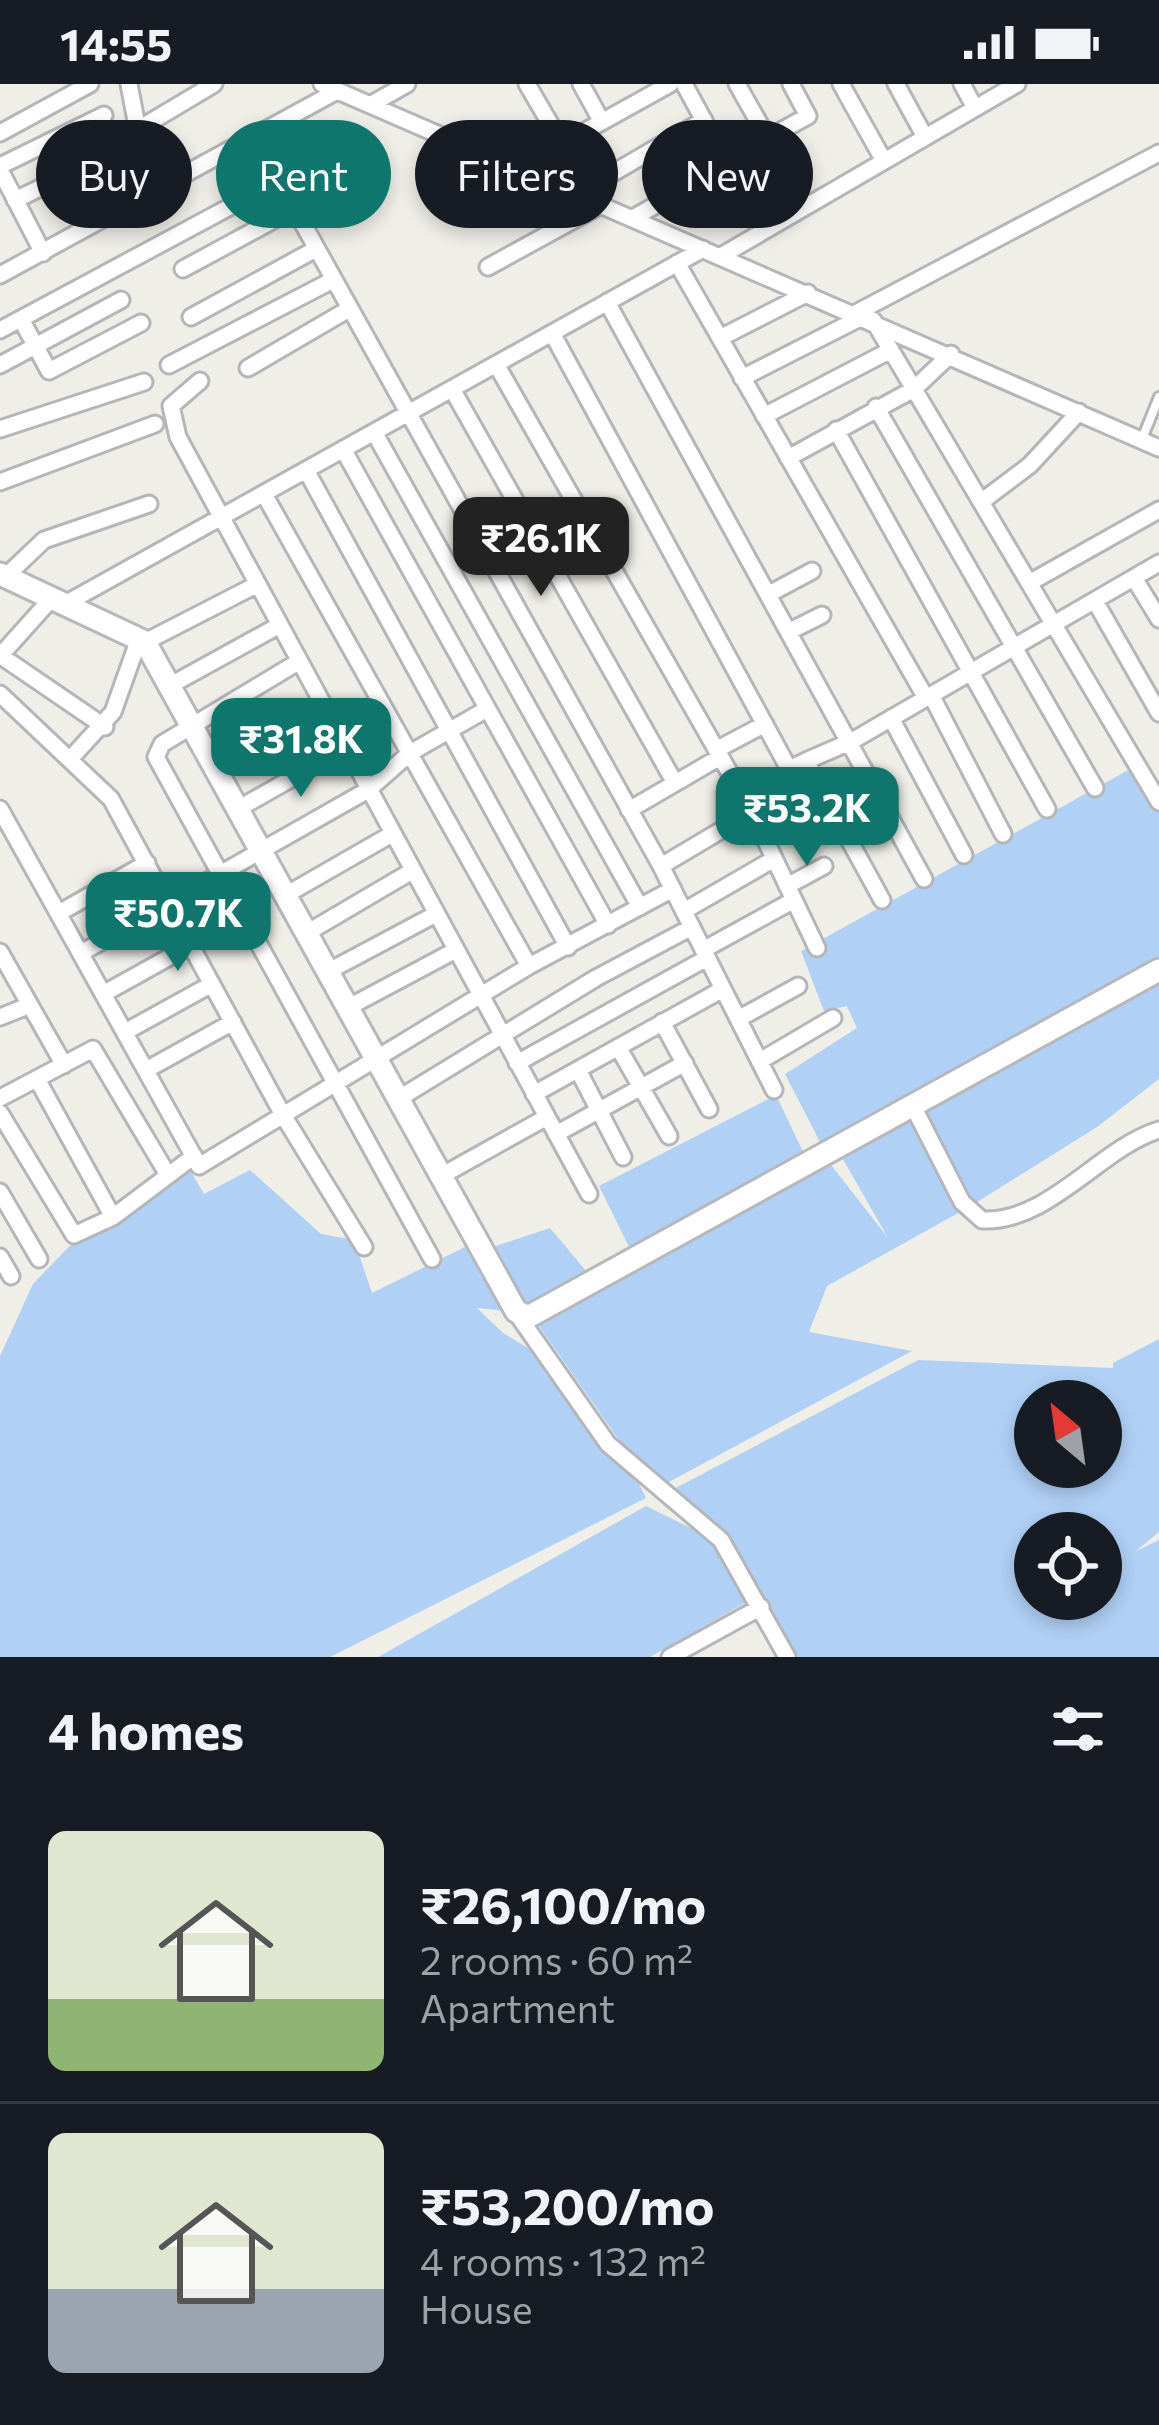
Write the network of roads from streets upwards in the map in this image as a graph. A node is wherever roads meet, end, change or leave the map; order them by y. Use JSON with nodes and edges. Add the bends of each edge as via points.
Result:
{"nodes":[{"id":1,"x":90,"y":84,"type":"edge"},
{"id":2,"x":129,"y":84,"type":"edge"},
{"id":3,"x":214,"y":84,"type":"edge"},
{"id":4,"x":407,"y":84,"type":"edge"},
{"id":5,"x":527,"y":84,"type":"edge"},
{"id":6,"x":581,"y":84,"type":"edge"},
{"id":7,"x":670,"y":84,"type":"edge"},
{"id":8,"x":684,"y":84,"type":"edge"},
{"id":9,"x":737,"y":84,"type":"edge"},
{"id":10,"x":791,"y":84,"type":"edge"},
{"id":11,"x":842,"y":84,"type":"edge"},
{"id":12,"x":896,"y":84,"type":"edge"},
{"id":13,"x":962,"y":84,"type":"edge"},
{"id":14,"x":1015,"y":84,"type":"edge"},
{"id":15,"x":330,"y":87,"type":"edge"},
{"id":16,"x":642,"y":91,"type":"edge"},
{"id":17,"x":370,"y":105,"type":"junction"},
{"id":18,"x":975,"y":108,"type":"junction"},
{"id":19,"x":104,"y":115,"type":"dead end"},
{"id":20,"x":135,"y":120,"type":"edge"},
{"id":21,"x":154,"y":120,"type":"edge"},
{"id":22,"x":279,"y":120,"type":"edge"},
{"id":23,"x":548,"y":120,"type":"edge"},
{"id":24,"x":601,"y":120,"type":"edge"},
{"id":25,"x":605,"y":120,"type":"edge"},
{"id":26,"x":704,"y":120,"type":"edge"},
{"id":27,"x":758,"y":120,"type":"edge"},
{"id":28,"x":801,"y":120,"type":"edge"},
{"id":29,"x":415,"y":125,"type":"edge"},
{"id":30,"x":0,"y":133,"type":"edge"},
{"id":31,"x":925,"y":137,"type":"junction"},
{"id":32,"x":1159,"y":153,"type":"edge"},
{"id":33,"x":884,"y":161,"type":"junction"},
{"id":34,"x":0,"y":168,"type":"edge"},
{"id":35,"x":36,"y":190,"type":"edge"},
{"id":36,"x":15,"y":200,"type":"junction"},
{"id":37,"x":813,"y":202,"type":"edge"},
{"id":38,"x":618,"y":212,"type":"edge"},
{"id":39,"x":642,"y":213,"type":"edge"},
{"id":40,"x":216,"y":214,"type":"edge"},
{"id":41,"x":633,"y":218,"type":"junction"},
{"id":42,"x":88,"y":228,"type":"edge"},
{"id":43,"x":259,"y":228,"type":"edge"},
{"id":44,"x":304,"y":228,"type":"edge"},
{"id":45,"x":559,"y":228,"type":"edge"},
{"id":46,"x":768,"y":228,"type":"edge"},
{"id":47,"x":764,"y":230,"type":"joint"},
{"id":48,"x":316,"y":249,"type":"junction"},
{"id":49,"x":704,"y":249,"type":"junction"},
{"id":50,"x":43,"y":253,"type":"junction"},
{"id":51,"x":721,"y":256,"type":"junction"},
{"id":52,"x":677,"y":263,"type":"junction"},
{"id":53,"x":488,"y":267,"type":"dead end"},
{"id":54,"x":183,"y":269,"type":"dead end"},
{"id":55,"x":0,"y":275,"type":"edge"},
{"id":56,"x":333,"y":280,"type":"junction"},
{"id":57,"x":808,"y":293,"type":"junction"},
{"id":58,"x":121,"y":300,"type":"dead end"},
{"id":59,"x":607,"y":302,"type":"junction"},
{"id":60,"x":350,"y":309,"type":"junction"},
{"id":61,"x":864,"y":316,"type":"junction"},
{"id":62,"x":191,"y":317,"type":"dead end"},
{"id":63,"x":21,"y":319,"type":"junction"},
{"id":64,"x":141,"y":323,"type":"dead end"},
{"id":65,"x":0,"y":330,"type":"edge"},
{"id":66,"x":552,"y":333,"type":"junction"},
{"id":67,"x":720,"y":338,"type":"junction"},
{"id":68,"x":34,"y":348,"type":"junction"},
{"id":69,"x":891,"y":350,"type":"junction"},
{"id":70,"x":951,"y":354,"type":"junction"},
{"id":71,"x":496,"y":364,"type":"junction"},
{"id":72,"x":0,"y":365,"type":"edge"},
{"id":73,"x":169,"y":365,"type":"dead end"},
{"id":74,"x":248,"y":368,"type":"dead end"},
{"id":75,"x":742,"y":378,"type":"junction"},
{"id":76,"x":200,"y":381,"type":"dead end"},
{"id":77,"x":144,"y":382,"type":"dead end"},
{"id":78,"x":452,"y":388,"type":"junction"},
{"id":79,"x":914,"y":389,"type":"junction"},
{"id":80,"x":876,"y":407,"type":"junction"},
{"id":81,"x":1079,"y":412,"type":"junction"},
{"id":82,"x":409,"y":413,"type":"junction"},
{"id":83,"x":764,"y":416,"type":"junction"},
{"id":84,"x":155,"y":424,"type":"dead end"},
{"id":85,"x":0,"y":429,"type":"edge"},
{"id":86,"x":836,"y":430,"type":"junction"},
{"id":87,"x":374,"y":432,"type":"junction"},
{"id":88,"x":1159,"y":448,"type":"edge"},
{"id":89,"x":343,"y":449,"type":"junction"},
{"id":90,"x":788,"y":458,"type":"junction"},
{"id":91,"x":306,"y":470,"type":"junction"},
{"id":92,"x":0,"y":482,"type":"edge"},
{"id":93,"x":264,"y":494,"type":"junction"},
{"id":94,"x":981,"y":502,"type":"junction"},
{"id":95,"x":149,"y":504,"type":"dead end"},
{"id":96,"x":1159,"y":509,"type":"edge"},
{"id":97,"x":219,"y":518,"type":"junction"},
{"id":98,"x":1159,"y":563,"type":"edge"},
{"id":99,"x":812,"y":571,"type":"dead end"},
{"id":100,"x":3,"y":575,"type":"edge"},
{"id":101,"x":1134,"y":578,"type":"junction"},
{"id":102,"x":1029,"y":584,"type":"junction"},
{"id":103,"x":256,"y":585,"type":"junction"},
{"id":104,"x":769,"y":594,"type":"junction"},
{"id":105,"x":59,"y":601,"type":"junction"},
{"id":106,"x":1094,"y":601,"type":"junction"},
{"id":107,"x":822,"y":615,"type":"dead end"},
{"id":108,"x":1159,"y":619,"type":"edge"},
{"id":109,"x":1053,"y":624,"type":"junction"},
{"id":110,"x":278,"y":626,"type":"junction"},
{"id":111,"x":790,"y":631,"type":"junction"},
{"id":112,"x":142,"y":641,"type":"junction"},
{"id":113,"x":1017,"y":645,"type":"junction"},
{"id":114,"x":0,"y":656,"type":"edge"},
{"id":115,"x":298,"y":662,"type":"junction"},
{"id":116,"x":973,"y":671,"type":"junction"},
{"id":117,"x":169,"y":686,"type":"junction"},
{"id":118,"x":0,"y":694,"type":"edge"},
{"id":119,"x":928,"y":697,"type":"junction"},
{"id":120,"x":487,"y":709,"type":"junction"},
{"id":121,"x":324,"y":710,"type":"junction"},
{"id":122,"x":1159,"y":712,"type":"edge"},
{"id":123,"x":891,"y":718,"type":"junction"},
{"id":124,"x":765,"y":724,"type":"junction"},
{"id":125,"x":190,"y":726,"type":"junction"},
{"id":126,"x":105,"y":727,"type":"junction"},
{"id":127,"x":450,"y":733,"type":"junction"},
{"id":128,"x":852,"y":741,"type":"junction"},
{"id":129,"x":345,"y":748,"type":"junction"},
{"id":130,"x":410,"y":753,"type":"junction"},
{"id":131,"x":718,"y":754,"type":"junction"},
{"id":132,"x":72,"y":757,"type":"junction"},
{"id":133,"x":806,"y":761,"type":"junction"},
{"id":134,"x":213,"y":767,"type":"junction"},
{"id":135,"x":675,"y":783,"type":"junction"},
{"id":136,"x":1095,"y":788,"type":"dead end"},
{"id":137,"x":368,"y":790,"type":"junction"},
{"id":138,"x":1159,"y":802,"type":"edge"},
{"id":139,"x":0,"y":809,"type":"edge"},
{"id":140,"x":1047,"y":809,"type":"dead end"},
{"id":141,"x":236,"y":810,"type":"junction"},
{"id":142,"x":629,"y":810,"type":"junction"},
{"id":143,"x":752,"y":812,"type":"junction"},
{"id":144,"x":392,"y":834,"type":"junction"},
{"id":145,"x":1004,"y":834,"type":"dead end"},
{"id":146,"x":260,"y":854,"type":"junction"},
{"id":147,"x":964,"y":855,"type":"dead end"},
{"id":148,"x":774,"y":859,"type":"junction"},
{"id":149,"x":147,"y":863,"type":"junction"},
{"id":150,"x":661,"y":866,"type":"junction"},
{"id":151,"x":824,"y":866,"type":"dead end"},
{"id":152,"x":412,"y":871,"type":"junction"},
{"id":153,"x":221,"y":875,"type":"junction"},
{"id":154,"x":924,"y":879,"type":"dead end"},
{"id":155,"x":673,"y":889,"type":"junction"},
{"id":156,"x":791,"y":893,"type":"junction"},
{"id":157,"x":284,"y":896,"type":"junction"},
{"id":158,"x":882,"y":901,"type":"dead end"},
{"id":159,"x":169,"y":904,"type":"junction"},
{"id":160,"x":640,"y":907,"type":"junction"},
{"id":161,"x":684,"y":910,"type":"junction"},
{"id":162,"x":58,"y":913,"type":"junction"},
{"id":163,"x":436,"y":914,"type":"junction"},
{"id":164,"x":608,"y":926,"type":"junction"},
{"id":165,"x":692,"y":927,"type":"junction"},
{"id":166,"x":305,"y":934,"type":"junction"},
{"id":167,"x":191,"y":945,"type":"junction"},
{"id":168,"x":568,"y":947,"type":"junction"},
{"id":169,"x":817,"y":948,"type":"dead end"},
{"id":170,"x":455,"y":950,"type":"junction"},
{"id":171,"x":0,"y":952,"type":"edge"},
{"id":172,"x":81,"y":953,"type":"junction"},
{"id":173,"x":705,"y":954,"type":"junction"},
{"id":174,"x":530,"y":966,"type":"junction"},
{"id":175,"x":1159,"y":970,"type":"edge"},
{"id":176,"x":327,"y":972,"type":"junction"},
{"id":177,"x":212,"y":984,"type":"junction"},
{"id":178,"x":798,"y":986,"type":"dead end"},
{"id":179,"x":723,"y":988,"type":"junction"},
{"id":180,"x":104,"y":994,"type":"junction"},
{"id":181,"x":481,"y":997,"type":"junction"},
{"id":182,"x":30,"y":1005,"type":"junction"},
{"id":183,"x":346,"y":1008,"type":"junction"},
{"id":184,"x":0,"y":1016,"type":"edge"},
{"id":185,"x":833,"y":1018,"type":"dead end"},
{"id":186,"x":738,"y":1019,"type":"junction"},
{"id":187,"x":233,"y":1022,"type":"junction"},
{"id":188,"x":662,"y":1022,"type":"junction"},
{"id":189,"x":125,"y":1032,"type":"junction"},
{"id":190,"x":502,"y":1036,"type":"junction"},
{"id":191,"x":618,"y":1047,"type":"junction"},
{"id":192,"x":376,"y":1060,"type":"junction"},
{"id":193,"x":760,"y":1061,"type":"junction"},
{"id":194,"x":517,"y":1063,"type":"junction"},
{"id":195,"x":686,"y":1064,"type":"junction"},
{"id":196,"x":64,"y":1065,"type":"junction"},
{"id":197,"x":146,"y":1070,"type":"junction"},
{"id":198,"x":578,"y":1070,"type":"junction"},
{"id":199,"x":37,"y":1079,"type":"junction"},
{"id":200,"x":335,"y":1084,"type":"junction"},
{"id":201,"x":640,"y":1087,"type":"junction"},
{"id":202,"x":774,"y":1090,"type":"dead end"},
{"id":203,"x":2,"y":1092,"type":"edge"},
{"id":204,"x":534,"y":1094,"type":"junction"},
{"id":205,"x":398,"y":1099,"type":"junction"},
{"id":206,"x":913,"y":1106,"type":"junction"},
{"id":207,"x":599,"y":1109,"type":"junction"},
{"id":208,"x":710,"y":1109,"type":"dead end"},
{"id":209,"x":0,"y":1114,"type":"edge"},
{"id":210,"x":283,"y":1115,"type":"junction"},
{"id":211,"x":547,"y":1117,"type":"junction"},
{"id":212,"x":1159,"y":1130,"type":"edge"},
{"id":213,"x":556,"y":1133,"type":"junction"},
{"id":214,"x":668,"y":1136,"type":"dead end"},
{"id":215,"x":194,"y":1156,"type":"junction"},
{"id":216,"x":623,"y":1157,"type":"dead end"},
{"id":217,"x":167,"y":1175,"type":"junction"},
{"id":218,"x":441,"y":1176,"type":"junction"},
{"id":219,"x":0,"y":1192,"type":"edge"},
{"id":220,"x":589,"y":1194,"type":"dead end"},
{"id":221,"x":113,"y":1217,"type":"junction"},
{"id":222,"x":364,"y":1247,"type":"dead end"},
{"id":223,"x":0,"y":1257,"type":"edge"},
{"id":224,"x":432,"y":1258,"type":"dead end"},
{"id":225,"x":39,"y":1259,"type":"dead end"},
{"id":226,"x":10,"y":1276,"type":"dead end"},
{"id":227,"x":516,"y":1311,"type":"junction"},
{"id":228,"x":761,"y":1607,"type":"junction"},
{"id":229,"x":670,"y":1657,"type":"edge"},
{"id":230,"x":787,"y":1657,"type":"edge"}],
"edges":[{"from":1,"to":30,"type":"street"},
{"from":2,"to":20,"type":"street"},
{"from":3,"to":21,"type":"street"},
{"from":4,"to":17,"type":"street"},
{"from":5,"to":23,"type":"street"},
{"from":6,"to":24,"type":"street"},
{"from":7,"to":16,"type":"street"},
{"from":8,"to":26,"type":"street"},
{"from":9,"to":27,"type":"street"},
{"from":10,"to":28,"type":"street","via":[[808,116]]},
{"from":11,"to":33,"type":"street"},
{"from":12,"to":31,"type":"street"},
{"from":13,"to":18,"type":"street"},
{"from":14,"to":18,"type":"street"},
{"from":15,"to":17,"type":"street"},
{"from":15,"to":22,"type":"street"},
{"from":16,"to":25,"type":"street"},
{"from":17,"to":29,"type":"street"},
{"from":18,"to":31,"type":"street"},
{"from":19,"to":34,"type":"street"},
{"from":31,"to":33,"type":"street"},
{"from":32,"to":61,"type":"street"},
{"from":33,"to":37,"type":"street"},
{"from":34,"to":36,"type":"street"},
{"from":35,"to":36,"type":"street"},
{"from":36,"to":50,"type":"street"},
{"from":38,"to":41,"type":"street"},
{"from":39,"to":41,"type":"street"},
{"from":40,"to":63,"type":"street"},
{"from":41,"to":49,"type":"street"},
{"from":42,"to":50,"type":"street"},
{"from":43,"to":54,"type":"street"},
{"from":44,"to":48,"type":"street"},
{"from":45,"to":53,"type":"street"},
{"from":46,"to":47,"type":"street"},
{"from":47,"to":51,"type":"street"},
{"from":48,"to":56,"type":"street"},
{"from":48,"to":62,"type":"street"},
{"from":49,"to":51,"type":"street"},
{"from":49,"to":52,"type":"street"},
{"from":50,"to":55,"type":"street"},
{"from":51,"to":57,"type":"street"},
{"from":52,"to":59,"type":"street"},
{"from":52,"to":67,"type":"street"},
{"from":56,"to":60,"type":"street"},
{"from":56,"to":73,"type":"street"},
{"from":57,"to":61,"type":"street"},
{"from":57,"to":67,"type":"street"},
{"from":58,"to":68,"type":"street"},
{"from":59,"to":66,"type":"street"},
{"from":59,"to":104,"type":"street"},
{"from":60,"to":74,"type":"street"},
{"from":60,"to":82,"type":"street"},
{"from":61,"to":69,"type":"street"},
{"from":61,"to":70,"type":"street"},
{"from":61,"to":75,"type":"street"},
{"from":63,"to":65,"type":"street"},
{"from":63,"to":68,"type":"street"},
{"from":64,"to":68,"type":"street","via":[[49,371]]},
{"from":66,"to":71,"type":"street"},
{"from":66,"to":124,"type":"street"},
{"from":67,"to":75,"type":"street"},
{"from":68,"to":72,"type":"street"},
{"from":69,"to":79,"type":"street"},
{"from":69,"to":83,"type":"street"},
{"from":70,"to":79,"type":"street"},
{"from":70,"to":81,"type":"street"},
{"from":71,"to":78,"type":"street"},
{"from":71,"to":131,"type":"street"},
{"from":75,"to":83,"type":"street"},
{"from":76,"to":97,"type":"street","via":[[177,397],[170,416]]},
{"from":77,"to":85,"type":"street"},
{"from":78,"to":82,"type":"street"},
{"from":78,"to":135,"type":"street"},
{"from":79,"to":80,"type":"street"},
{"from":79,"to":94,"type":"street"},
{"from":80,"to":86,"type":"street"},
{"from":80,"to":113,"type":"street"},
{"from":81,"to":88,"type":"street"},
{"from":81,"to":94,"type":"street"},
{"from":82,"to":87,"type":"street"},
{"from":82,"to":142,"type":"street"},
{"from":83,"to":90,"type":"street"},
{"from":84,"to":92,"type":"street"},
{"from":86,"to":90,"type":"street"},
{"from":86,"to":116,"type":"street"},
{"from":87,"to":89,"type":"street"},
{"from":87,"to":160,"type":"street"},
{"from":89,"to":91,"type":"street"},
{"from":89,"to":120,"type":"street"},
{"from":90,"to":119,"type":"street"},
{"from":91,"to":93,"type":"street"},
{"from":91,"to":127,"type":"street"},
{"from":93,"to":97,"type":"street"},
{"from":93,"to":130,"type":"street"},
{"from":94,"to":102,"type":"street"},
{"from":95,"to":100,"type":"street","via":[[44,540]]},
{"from":96,"to":102,"type":"street"},
{"from":97,"to":103,"type":"street"},
{"from":97,"to":105,"type":"street"},
{"from":98,"to":101,"type":"street"},
{"from":99,"to":104,"type":"street"},
{"from":100,"to":105,"type":"street"},
{"from":101,"to":106,"type":"street"},
{"from":101,"to":108,"type":"street"},
{"from":102,"to":109,"type":"street"},
{"from":103,"to":110,"type":"street"},
{"from":103,"to":112,"type":"street"},
{"from":104,"to":111,"type":"street"},
{"from":105,"to":112,"type":"street"},
{"from":105,"to":114,"type":"street"},
{"from":106,"to":109,"type":"street"},
{"from":106,"to":122,"type":"street"},
{"from":107,"to":111,"type":"street"},
{"from":109,"to":113,"type":"street"},
{"from":109,"to":138,"type":"street"},
{"from":110,"to":115,"type":"street"},
{"from":110,"to":117,"type":"street"},
{"from":111,"to":128,"type":"street"},
{"from":112,"to":117,"type":"street"},
{"from":112,"to":126,"type":"street"},
{"from":113,"to":116,"type":"street"},
{"from":113,"to":136,"type":"street"},
{"from":114,"to":126,"type":"street"},
{"from":115,"to":121,"type":"street"},
{"from":115,"to":125,"type":"street"},
{"from":116,"to":119,"type":"street"},
{"from":116,"to":140,"type":"street"},
{"from":117,"to":125,"type":"street"},
{"from":118,"to":132,"type":"street"},
{"from":119,"to":123,"type":"street"},
{"from":119,"to":145,"type":"street"},
{"from":120,"to":127,"type":"street"},
{"from":120,"to":164,"type":"street"},
{"from":121,"to":129,"type":"street"},
{"from":121,"to":134,"type":"street"},
{"from":123,"to":128,"type":"street"},
{"from":123,"to":147,"type":"street"},
{"from":124,"to":131,"type":"street"},
{"from":124,"to":133,"type":"street","via":[[790,770]]},
{"from":125,"to":134,"type":"street"},
{"from":125,"to":153,"type":"street","via":[[156,757]]},
{"from":126,"to":132,"type":"street"},
{"from":127,"to":130,"type":"street"},
{"from":127,"to":168,"type":"street"},
{"from":128,"to":133,"type":"street"},
{"from":128,"to":154,"type":"street"},
{"from":129,"to":137,"type":"street"},
{"from":129,"to":141,"type":"street"},
{"from":130,"to":137,"type":"street"},
{"from":130,"to":174,"type":"street"},
{"from":131,"to":135,"type":"street"},
{"from":131,"to":143,"type":"street"},
{"from":132,"to":149,"type":"street","via":[[111,799]]},
{"from":133,"to":158,"type":"street"},
{"from":134,"to":141,"type":"street"},
{"from":135,"to":142,"type":"street"},
{"from":137,"to":144,"type":"street"},
{"from":137,"to":146,"type":"street"},
{"from":139,"to":162,"type":"street"},
{"from":141,"to":146,"type":"street"},
{"from":142,"to":150,"type":"street"},
{"from":143,"to":148,"type":"street"},
{"from":143,"to":150,"type":"street"},
{"from":144,"to":152,"type":"street"},
{"from":144,"to":157,"type":"street"},
{"from":146,"to":153,"type":"street"},
{"from":146,"to":157,"type":"street"},
{"from":148,"to":156,"type":"street"},
{"from":148,"to":161,"type":"street"},
{"from":149,"to":159,"type":"street"},
{"from":149,"to":162,"type":"street"},
{"from":150,"to":155,"type":"street"},
{"from":151,"to":156,"type":"street"},
{"from":152,"to":163,"type":"street"},
{"from":152,"to":166,"type":"street"},
{"from":153,"to":159,"type":"street"},
{"from":153,"to":200,"type":"street"},
{"from":155,"to":160,"type":"street"},
{"from":155,"to":161,"type":"street"},
{"from":156,"to":169,"type":"street"},
{"from":156,"to":173,"type":"street"},
{"from":157,"to":166,"type":"street"},
{"from":159,"to":167,"type":"street"},
{"from":159,"to":172,"type":"street"},
{"from":160,"to":164,"type":"street"},
{"from":161,"to":165,"type":"street"},
{"from":162,"to":172,"type":"street"},
{"from":163,"to":170,"type":"street"},
{"from":163,"to":176,"type":"street"},
{"from":164,"to":168,"type":"street"},
{"from":165,"to":173,"type":"street"},
{"from":165,"to":190,"type":"street"},
{"from":166,"to":176,"type":"street"},
{"from":167,"to":177,"type":"street"},
{"from":167,"to":180,"type":"street"},
{"from":168,"to":174,"type":"street"},
{"from":170,"to":181,"type":"street"},
{"from":170,"to":183,"type":"street"},
{"from":171,"to":182,"type":"street"},
{"from":172,"to":180,"type":"street"},
{"from":173,"to":179,"type":"street"},
{"from":173,"to":194,"type":"street"},
{"from":174,"to":181,"type":"street"},
{"from":175,"to":206,"type":"street"},
{"from":176,"to":183,"type":"street"},
{"from":177,"to":187,"type":"street"},
{"from":177,"to":189,"type":"street"},
{"from":178,"to":186,"type":"street"},
{"from":179,"to":186,"type":"street"},
{"from":179,"to":188,"type":"street"},
{"from":180,"to":189,"type":"street"},
{"from":181,"to":190,"type":"street"},
{"from":181,"to":192,"type":"street"},
{"from":182,"to":184,"type":"street"},
{"from":182,"to":196,"type":"street"},
{"from":183,"to":192,"type":"street"},
{"from":185,"to":193,"type":"street"},
{"from":186,"to":193,"type":"street"},
{"from":187,"to":197,"type":"street"},
{"from":187,"to":210,"type":"street"},
{"from":188,"to":191,"type":"street"},
{"from":188,"to":195,"type":"street"},
{"from":189,"to":197,"type":"street"},
{"from":190,"to":194,"type":"street"},
{"from":190,"to":205,"type":"street"},
{"from":191,"to":198,"type":"street"},
{"from":191,"to":201,"type":"street"},
{"from":192,"to":200,"type":"street"},
{"from":192,"to":205,"type":"street"},
{"from":193,"to":202,"type":"street"},
{"from":194,"to":204,"type":"street"},
{"from":195,"to":201,"type":"street"},
{"from":195,"to":208,"type":"street"},
{"from":196,"to":199,"type":"street"},
{"from":196,"to":217,"type":"street","via":[[93,1048]]},
{"from":197,"to":215,"type":"street"},
{"from":198,"to":204,"type":"street"},
{"from":198,"to":207,"type":"street"},
{"from":199,"to":203,"type":"street"},
{"from":199,"to":221,"type":"street"},
{"from":200,"to":210,"type":"street"},
{"from":200,"to":224,"type":"street"},
{"from":201,"to":207,"type":"street"},
{"from":201,"to":214,"type":"street"},
{"from":204,"to":211,"type":"street"},
{"from":205,"to":218,"type":"street"},
{"from":206,"to":212,"type":"street","via":[[962,1202],[982,1220],[1076,1182]]},
{"from":206,"to":227,"type":"street","via":[[528,1317]]},
{"from":207,"to":213,"type":"street"},
{"from":207,"to":216,"type":"street"},
{"from":209,"to":221,"type":"street","via":[[74,1235]]},
{"from":210,"to":215,"type":"street","via":[[199,1166]]},
{"from":210,"to":222,"type":"street"},
{"from":211,"to":213,"type":"street"},
{"from":211,"to":218,"type":"street"},
{"from":213,"to":220,"type":"street"},
{"from":215,"to":217,"type":"street"},
{"from":217,"to":221,"type":"street"},
{"from":218,"to":227,"type":"street"},
{"from":219,"to":225,"type":"street"},
{"from":223,"to":226,"type":"street"},
{"from":227,"to":228,"type":"street","via":[[608,1444],[721,1540]]},
{"from":228,"to":229,"type":"street"},
{"from":228,"to":230,"type":"street"}]}
